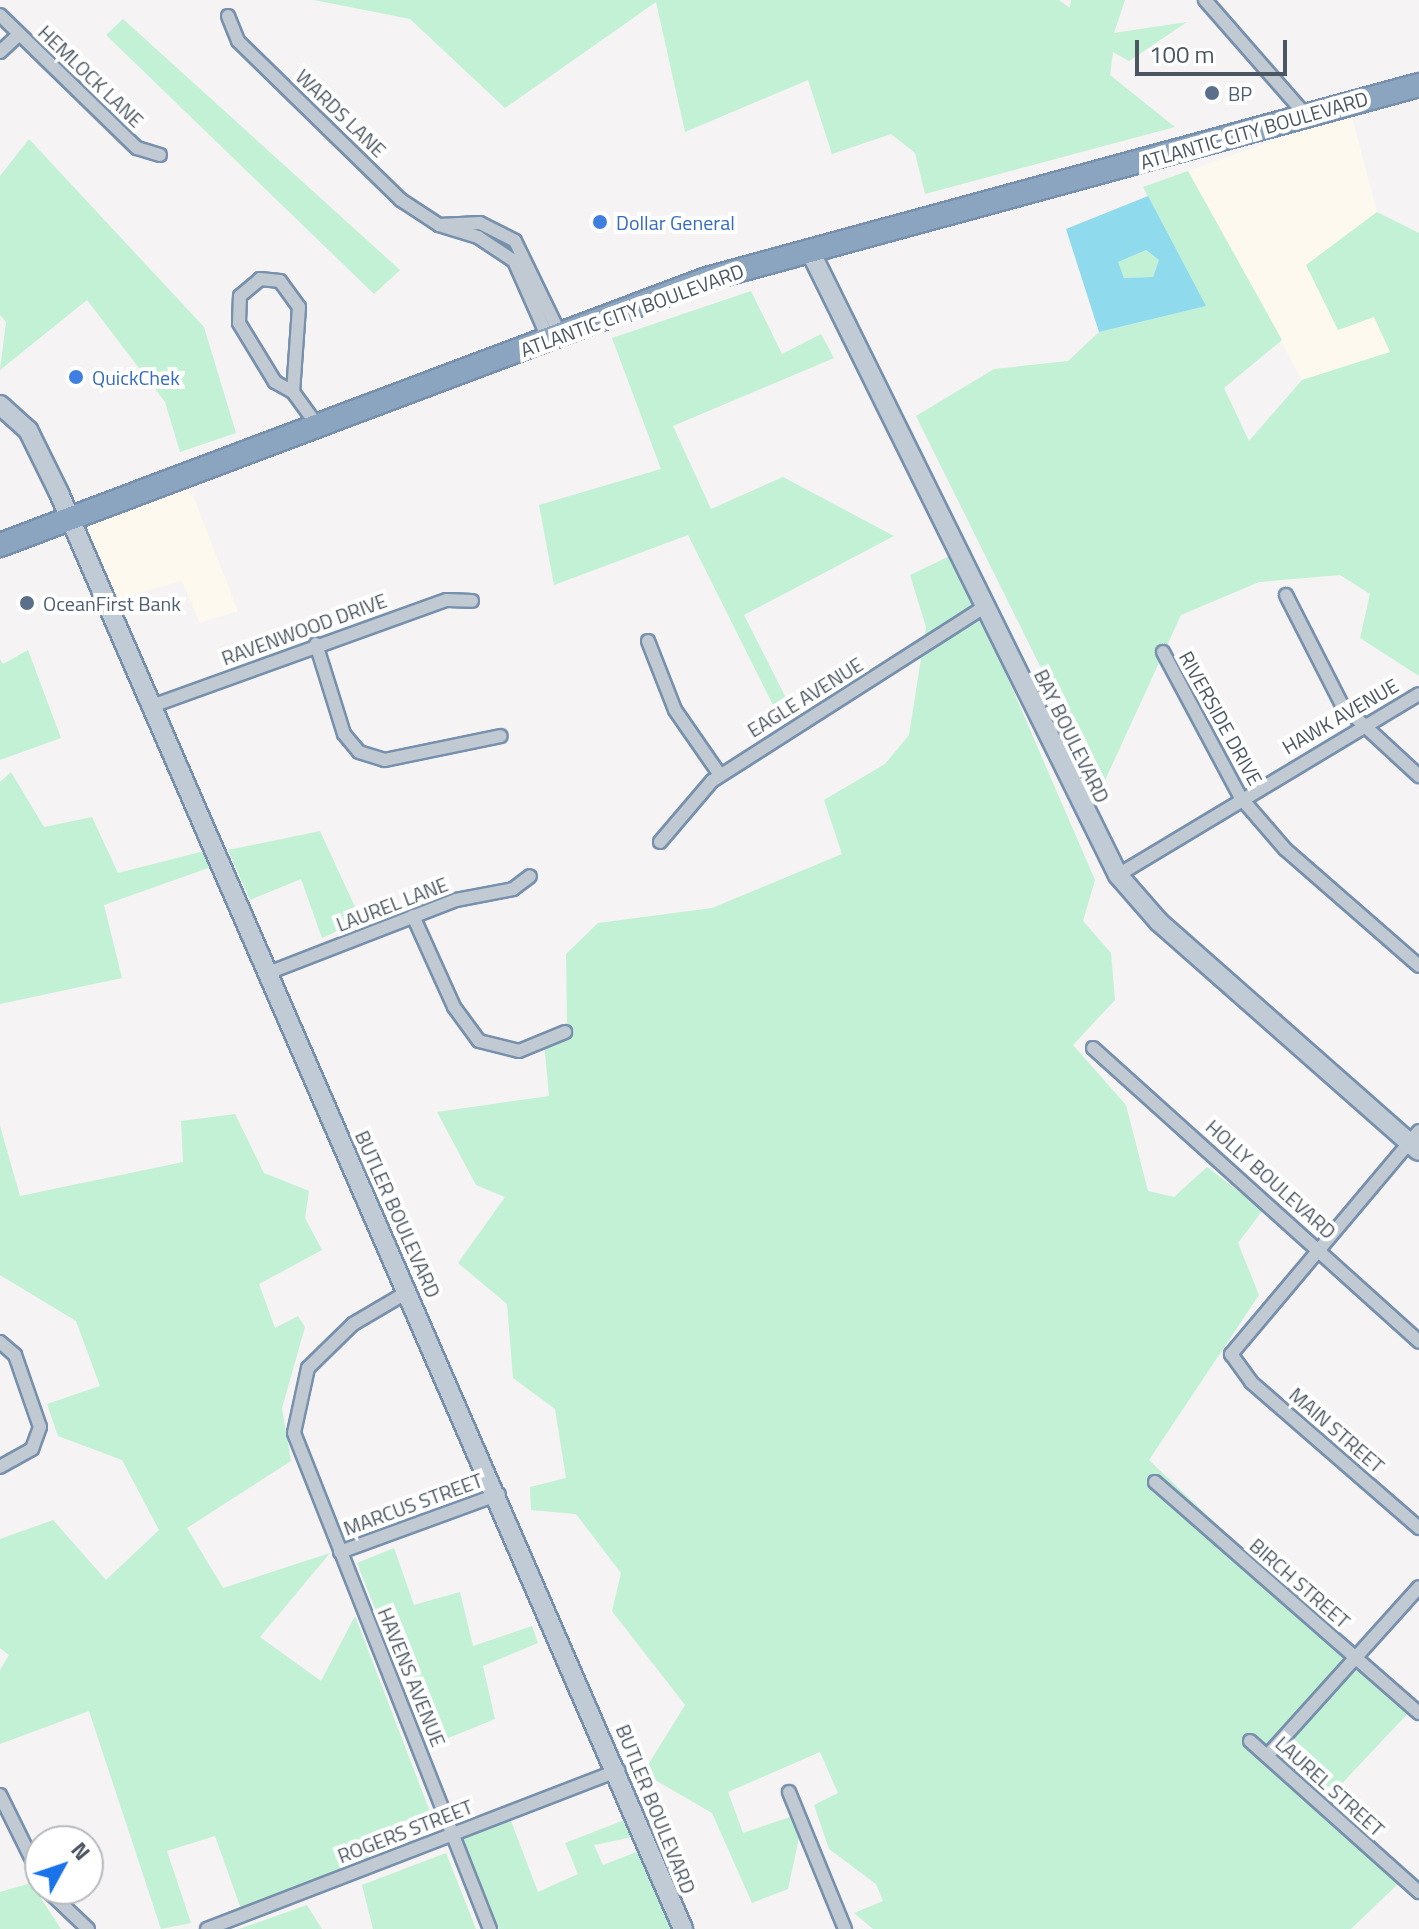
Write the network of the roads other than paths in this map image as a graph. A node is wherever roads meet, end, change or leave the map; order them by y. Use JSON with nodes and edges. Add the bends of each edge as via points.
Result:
{"nodes":[{"id":1,"x":1205,"y":0,"type":"edge"},
{"id":2,"x":0,"y":15,"type":"edge"},
{"id":3,"x":228,"y":16,"type":"dead end"},
{"id":4,"x":19,"y":34,"type":"junction"},
{"id":5,"x":0,"y":52,"type":"edge"},
{"id":6,"x":1419,"y":85,"type":"edge"},
{"id":7,"x":1304,"y":113,"type":"junction"},
{"id":8,"x":160,"y":155,"type":"dead end"},
{"id":9,"x":809,"y":249,"type":"junction"},
{"id":10,"x":555,"y":338,"type":"junction"},
{"id":11,"x":293,"y":392,"type":"junction"},
{"id":12,"x":0,"y":405,"type":"edge"},
{"id":13,"x":320,"y":429,"type":"junction"},
{"id":14,"x":70,"y":518,"type":"junction"},
{"id":15,"x":0,"y":545,"type":"edge"},
{"id":16,"x":1286,"y":595,"type":"dead end"},
{"id":17,"x":472,"y":601,"type":"dead end"},
{"id":18,"x":987,"y":605,"type":"junction"},
{"id":19,"x":648,"y":641,"type":"dead end"},
{"id":20,"x":316,"y":644,"type":"junction"},
{"id":21,"x":1163,"y":652,"type":"dead end"},
{"id":22,"x":1419,"y":694,"type":"edge"},
{"id":23,"x":152,"y":706,"type":"junction"},
{"id":24,"x":1358,"y":726,"type":"junction"},
{"id":25,"x":501,"y":736,"type":"dead end"},
{"id":26,"x":720,"y":775,"type":"junction"},
{"id":27,"x":1419,"y":776,"type":"edge"},
{"id":28,"x":1241,"y":798,"type":"junction"},
{"id":29,"x":660,"y":842,"type":"dead end"},
{"id":30,"x":1118,"y":875,"type":"junction"},
{"id":31,"x":530,"y":876,"type":"dead end"},
{"id":32,"x":413,"y":916,"type":"junction"},
{"id":33,"x":1419,"y":966,"type":"edge"},
{"id":34,"x":268,"y":973,"type":"junction"},
{"id":35,"x":565,"y":1032,"type":"dead end"},
{"id":36,"x":1093,"y":1048,"type":"dead end"},
{"id":37,"x":1416,"y":1142,"type":"edge"},
{"id":38,"x":1318,"y":1247,"type":"junction"},
{"id":39,"x":409,"y":1291,"type":"junction"},
{"id":40,"x":0,"y":1342,"type":"edge"},
{"id":41,"x":1419,"y":1342,"type":"edge"},
{"id":42,"x":0,"y":1467,"type":"edge"},
{"id":43,"x":1155,"y":1482,"type":"dead end"},
{"id":44,"x":499,"y":1494,"type":"junction"},
{"id":45,"x":1419,"y":1528,"type":"edge"},
{"id":46,"x":340,"y":1552,"type":"junction"},
{"id":47,"x":1419,"y":1587,"type":"edge"},
{"id":48,"x":1355,"y":1658,"type":"junction"},
{"id":49,"x":1419,"y":1713,"type":"edge"},
{"id":50,"x":1250,"y":1741,"type":"dead end"},
{"id":51,"x":1267,"y":1756,"type":"junction"},
{"id":52,"x":618,"y":1770,"type":"junction"},
{"id":53,"x":789,"y":1792,"type":"dead end"},
{"id":54,"x":0,"y":1795,"type":"edge"},
{"id":55,"x":454,"y":1834,"type":"junction"},
{"id":56,"x":24,"y":1844,"type":"edge"},
{"id":57,"x":1419,"y":1892,"type":"edge"},
{"id":58,"x":63,"y":1905,"type":"edge"},
{"id":59,"x":88,"y":1929,"type":"edge"},
{"id":60,"x":207,"y":1929,"type":"edge"},
{"id":61,"x":490,"y":1929,"type":"edge"},
{"id":62,"x":683,"y":1929,"type":"edge"},
{"id":63,"x":845,"y":1929,"type":"edge"}],
"edges":[{"from":1,"to":7,"type":"street"},
{"from":2,"to":4,"type":"street","name":"HEMLOCK LANE"},
{"from":3,"to":10,"type":"street","name":"WARDS LANE","via":[[238,41],[401,200],[439,225],[478,237],[514,261]]},
{"from":4,"to":5,"type":"street"},
{"from":4,"to":8,"type":"street","name":"HEMLOCK LANE","via":[[137,148]]},
{"from":6,"to":7,"type":"highway","name":"ATLANTIC CITY BOULEVARD"},
{"from":7,"to":9,"type":"highway","name":"ATLANTIC CITY BOULEVARD"},
{"from":9,"to":10,"type":"highway","name":"ATLANTIC CITY BOULEVARD","via":[[707,279]]},
{"from":9,"to":18,"type":"street","name":"BAY BOULEVARD","via":[[866,376]]},
{"from":10,"to":13,"type":"highway","name":"ATLANTIC CITY BOULEVARD"},
{"from":11,"to":11,"type":"street","via":[[275,382],[239,323],[240,296],[260,279],[280,281],[299,307]]},
{"from":11,"to":13,"type":"street"},
{"from":12,"to":14,"type":"street","name":"BUTLER BOULEVARD","via":[[33,439]]},
{"from":13,"to":14,"type":"highway","name":"ATLANTIC CITY BOULEVARD"},
{"from":14,"to":15,"type":"highway","name":"ATLANTIC CITY BOULEVARD"},
{"from":14,"to":23,"type":"street","name":"BUTLER BOULEVARD"},
{"from":16,"to":24,"type":"street"},
{"from":17,"to":20,"type":"street","name":"RAVENWOOD DRIVE","via":[[447,600]]},
{"from":18,"to":26,"type":"street","name":"EAGLE AVENUE"},
{"from":18,"to":30,"type":"street","name":"BAY BOULEVARD"},
{"from":19,"to":26,"type":"street","via":[[675,710]]},
{"from":20,"to":23,"type":"street","name":"RAVENWOOD DRIVE"},
{"from":20,"to":25,"type":"street","via":[[344,734],[359,752],[385,760]]},
{"from":21,"to":28,"type":"street","name":"RIVERSIDE DRIVE"},
{"from":22,"to":24,"type":"street","name":"HAWK AVENUE"},
{"from":23,"to":34,"type":"street","name":"BUTLER BOULEVARD"},
{"from":24,"to":27,"type":"street"},
{"from":24,"to":28,"type":"street","name":"HAWK AVENUE"},
{"from":26,"to":29,"type":"street","name":"EAGLE AVENUE"},
{"from":28,"to":30,"type":"street","name":"HAWK AVENUE"},
{"from":28,"to":33,"type":"street","name":"RIVERSIDE DRIVE","via":[[1285,849]]},
{"from":30,"to":37,"type":"street","name":"BAY BOULEVARD","via":[[1159,922]]},
{"from":31,"to":32,"type":"street","name":"LAUREL LANE","via":[[513,889]]},
{"from":32,"to":34,"type":"street","name":"LAUREL LANE"},
{"from":32,"to":35,"type":"street","via":[[454,1007],[479,1041],[519,1051]]},
{"from":34,"to":39,"type":"street","name":"BUTLER BOULEVARD"},
{"from":36,"to":38,"type":"street","name":"HOLLY BOULEVARD"},
{"from":37,"to":38,"type":"street"},
{"from":38,"to":41,"type":"street","name":"HOLLY BOULEVARD"},
{"from":38,"to":45,"type":"street","name":"MAIN STREET","via":[[1246,1331],[1232,1359]]},
{"from":39,"to":44,"type":"street","name":"BUTLER BOULEVARD"},
{"from":39,"to":46,"type":"street","name":"HAVENS AVENUE","via":[[353,1324],[308,1368],[296,1441]]},
{"from":40,"to":42,"type":"street","via":[[15,1355],[40,1427],[32,1449]]},
{"from":43,"to":48,"type":"street","name":"BIRCH STREET"},
{"from":44,"to":46,"type":"street","name":"MARCUS STREET"},
{"from":44,"to":52,"type":"street","name":"BUTLER BOULEVARD"},
{"from":46,"to":55,"type":"street","name":"HAVENS AVENUE"},
{"from":47,"to":48,"type":"street"},
{"from":48,"to":49,"type":"street","name":"BIRCH STREET"},
{"from":48,"to":51,"type":"street"},
{"from":50,"to":51,"type":"street","name":"LAUREL STREET"},
{"from":51,"to":57,"type":"street","name":"LAUREL STREET"},
{"from":52,"to":55,"type":"street","name":"ROGERS STREET"},
{"from":52,"to":62,"type":"street","name":"BUTLER BOULEVARD"},
{"from":53,"to":63,"type":"street"},
{"from":54,"to":56,"type":"street"},
{"from":55,"to":60,"type":"street","name":"ROGERS STREET"},
{"from":55,"to":61,"type":"street","name":"HAVENS AVENUE"},
{"from":58,"to":59,"type":"street"}]}
